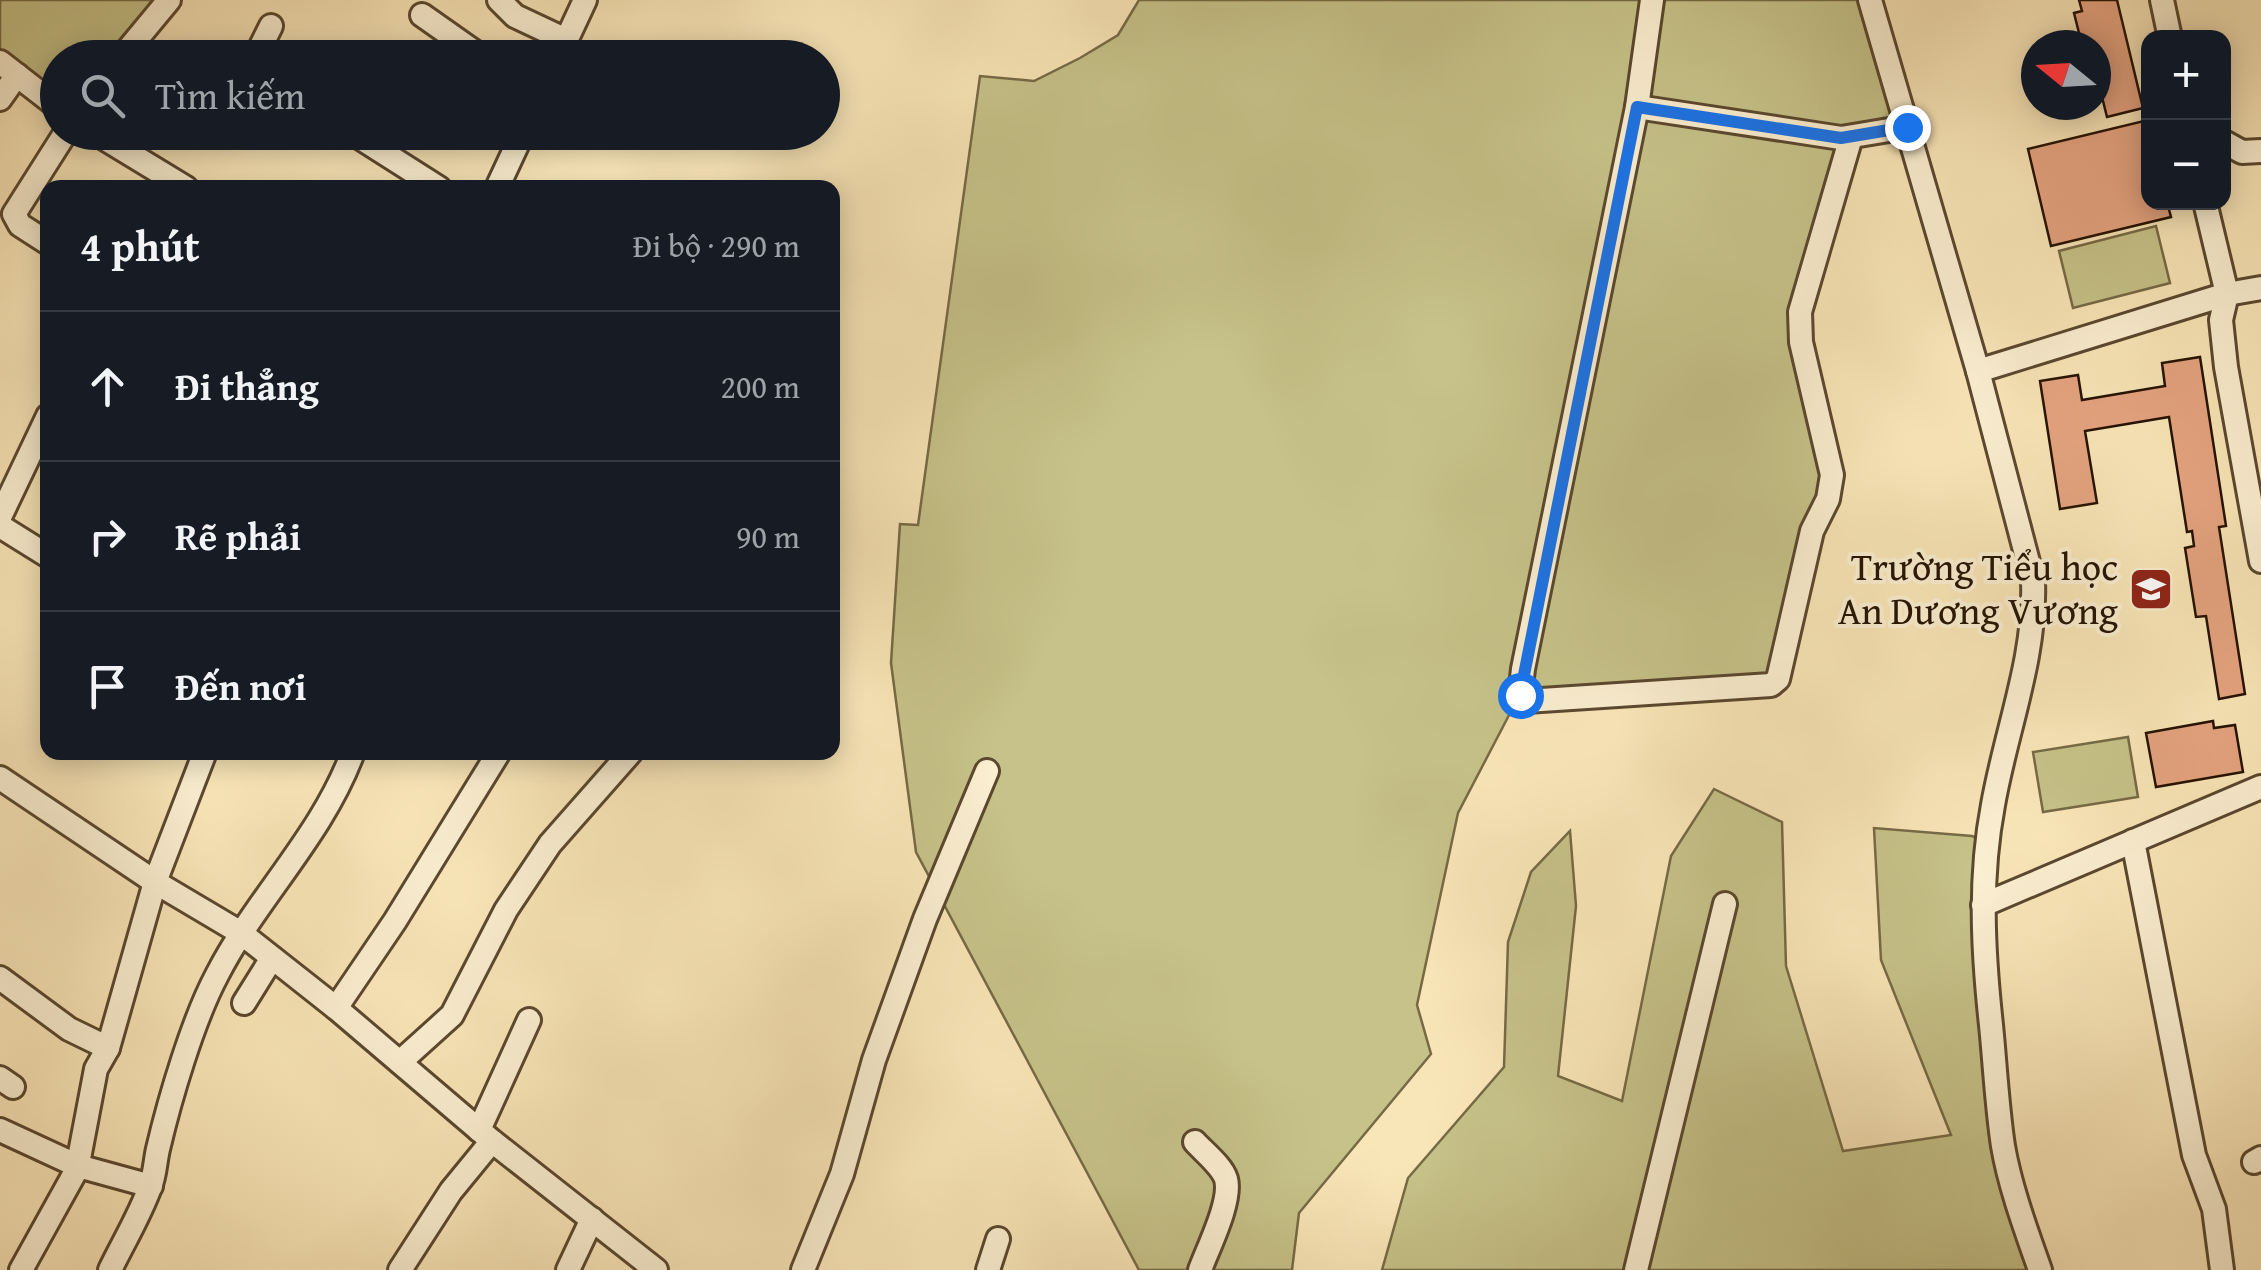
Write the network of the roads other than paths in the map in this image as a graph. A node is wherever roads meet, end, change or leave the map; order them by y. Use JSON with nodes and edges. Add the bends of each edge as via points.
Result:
{"nodes":[{"id":1,"x":169,"y":0,"type":"edge"},
{"id":2,"x":499,"y":0,"type":"edge"},
{"id":3,"x":585,"y":0,"type":"edge"},
{"id":4,"x":1652,"y":0,"type":"edge"},
{"id":5,"x":1870,"y":0,"type":"edge"},
{"id":6,"x":2162,"y":0,"type":"edge"},
{"id":7,"x":422,"y":15,"type":"dead end"},
{"id":8,"x":272,"y":26,"type":"dead end"},
{"id":9,"x":2168,"y":30,"type":"edge"},
{"id":10,"x":136,"y":40,"type":"edge"},
{"id":11,"x":265,"y":40,"type":"edge"},
{"id":12,"x":457,"y":40,"type":"edge"},
{"id":13,"x":549,"y":40,"type":"edge"},
{"id":14,"x":566,"y":40,"type":"edge"},
{"id":15,"x":9,"y":69,"type":"edge"},
{"id":16,"x":40,"y":93,"type":"edge"},
{"id":17,"x":0,"y":99,"type":"edge"},
{"id":18,"x":1637,"y":107,"type":"junction"},
{"id":19,"x":1907,"y":127,"type":"junction"},
{"id":20,"x":1852,"y":137,"type":"junction"},
{"id":21,"x":2231,"y":146,"type":"edge"},
{"id":22,"x":54,"y":150,"type":"edge"},
{"id":23,"x":143,"y":150,"type":"edge"},
{"id":24,"x":380,"y":150,"type":"edge"},
{"id":25,"x":515,"y":150,"type":"edge"},
{"id":26,"x":2261,"y":151,"type":"edge"},
{"id":27,"x":177,"y":180,"type":"edge"},
{"id":28,"x":427,"y":180,"type":"edge"},
{"id":29,"x":502,"y":180,"type":"edge"},
{"id":30,"x":2207,"y":210,"type":"edge"},
{"id":31,"x":5,"y":220,"type":"edge"},
{"id":32,"x":40,"y":239,"type":"edge"},
{"id":33,"x":2261,"y":288,"type":"edge"},
{"id":34,"x":2227,"y":294,"type":"junction"},
{"id":35,"x":1978,"y":372,"type":"junction"},
{"id":36,"x":40,"y":427,"type":"edge"},
{"id":37,"x":9,"y":469,"type":"edge"},
{"id":38,"x":0,"y":516,"type":"edge"},
{"id":39,"x":0,"y":526,"type":"edge"},
{"id":40,"x":40,"y":551,"type":"edge"},
{"id":41,"x":2261,"y":561,"type":"edge"},
{"id":42,"x":202,"y":760,"type":"edge"},
{"id":43,"x":349,"y":760,"type":"edge"},
{"id":44,"x":494,"y":760,"type":"edge"},
{"id":45,"x":624,"y":760,"type":"edge"},
{"id":46,"x":987,"y":771,"type":"dead end"},
{"id":47,"x":0,"y":778,"type":"edge"},
{"id":48,"x":2261,"y":786,"type":"edge"},
{"id":49,"x":2133,"y":841,"type":"junction"},
{"id":50,"x":155,"y":882,"type":"junction"},
{"id":51,"x":1725,"y":904,"type":"dead end"},
{"id":52,"x":1983,"y":905,"type":"junction"},
{"id":53,"x":241,"y":932,"type":"junction"},
{"id":54,"x":272,"y":958,"type":"junction"},
{"id":55,"x":0,"y":978,"type":"edge"},
{"id":56,"x":244,"y":1003,"type":"dead end"},
{"id":57,"x":336,"y":1008,"type":"junction"},
{"id":58,"x":529,"y":1020,"type":"dead end"},
{"id":59,"x":108,"y":1048,"type":"junction"},
{"id":60,"x":400,"y":1062,"type":"junction"},
{"id":61,"x":0,"y":1130,"type":"edge"},
{"id":62,"x":486,"y":1136,"type":"junction"},
{"id":63,"x":1195,"y":1142,"type":"dead end"},
{"id":64,"x":78,"y":1166,"type":"junction"},
{"id":65,"x":151,"y":1186,"type":"junction"},
{"id":66,"x":592,"y":1219,"type":"junction"},
{"id":67,"x":998,"y":1240,"type":"dead end"},
{"id":68,"x":21,"y":1270,"type":"edge"},
{"id":69,"x":110,"y":1270,"type":"edge"},
{"id":70,"x":400,"y":1270,"type":"edge"},
{"id":71,"x":568,"y":1270,"type":"edge"},
{"id":72,"x":656,"y":1270,"type":"edge"},
{"id":73,"x":803,"y":1270,"type":"edge"},
{"id":74,"x":988,"y":1270,"type":"edge"},
{"id":75,"x":1200,"y":1270,"type":"edge"},
{"id":76,"x":1636,"y":1270,"type":"edge"},
{"id":77,"x":2040,"y":1270,"type":"edge"},
{"id":78,"x":2222,"y":1270,"type":"edge"}],
"edges":[{"from":1,"to":10,"type":"street"},
{"from":2,"to":13,"type":"street"},
{"from":3,"to":14,"type":"street"},
{"from":4,"to":18,"type":"street"},
{"from":5,"to":19,"type":"street"},
{"from":6,"to":9,"type":"street"},
{"from":7,"to":12,"type":"street"},
{"from":8,"to":11,"type":"street"},
{"from":15,"to":16,"type":"street"},
{"from":15,"to":17,"type":"street"},
{"from":18,"to":20,"type":"street"},
{"from":18,"to":20,"type":"street","via":[[1522,680],[1526,701],[1771,685],[1778,678],[1812,530],[1832,475],[1800,312]]},
{"from":19,"to":20,"type":"street"},
{"from":19,"to":35,"type":"street"},
{"from":21,"to":26,"type":"street"},
{"from":22,"to":31,"type":"street"},
{"from":23,"to":27,"type":"street"},
{"from":24,"to":28,"type":"street"},
{"from":25,"to":29,"type":"street"},
{"from":30,"to":34,"type":"street"},
{"from":31,"to":32,"type":"street"},
{"from":33,"to":34,"type":"street"},
{"from":34,"to":35,"type":"street"},
{"from":34,"to":41,"type":"street","via":[[2221,320],[2226,367]]},
{"from":35,"to":52,"type":"street","via":[[2033,581],[2034,616],[1992,807]]},
{"from":36,"to":37,"type":"street"},
{"from":37,"to":38,"type":"street"},
{"from":39,"to":40,"type":"street"},
{"from":42,"to":50,"type":"street"},
{"from":43,"to":53,"type":"street","via":[[334,799]]},
{"from":44,"to":57,"type":"street"},
{"from":45,"to":60,"type":"street","via":[[550,844],[506,910],[452,1015]]},
{"from":46,"to":73,"type":"street","via":[[925,919],[842,1174]]},
{"from":47,"to":50,"type":"street"},
{"from":48,"to":49,"type":"street"},
{"from":49,"to":52,"type":"street"},
{"from":49,"to":78,"type":"street"},
{"from":50,"to":53,"type":"street"},
{"from":50,"to":59,"type":"street"},
{"from":51,"to":76,"type":"street"},
{"from":52,"to":77,"type":"street","via":[[2004,1150]]},
{"from":53,"to":54,"type":"street"},
{"from":53,"to":65,"type":"street","via":[[196,1026]]},
{"from":54,"to":56,"type":"street"},
{"from":54,"to":57,"type":"street"},
{"from":55,"to":59,"type":"street","via":[[69,1029]]},
{"from":57,"to":60,"type":"street"},
{"from":58,"to":62,"type":"street"},
{"from":59,"to":64,"type":"street","via":[[96,1069]]},
{"from":60,"to":62,"type":"street"},
{"from":61,"to":64,"type":"street"},
{"from":62,"to":66,"type":"street"},
{"from":62,"to":70,"type":"street"},
{"from":63,"to":75,"type":"street","via":[[1226,1183]]},
{"from":64,"to":65,"type":"street"},
{"from":64,"to":68,"type":"street"},
{"from":65,"to":69,"type":"street"},
{"from":66,"to":71,"type":"street"},
{"from":66,"to":72,"type":"street"},
{"from":67,"to":74,"type":"street"}]}
